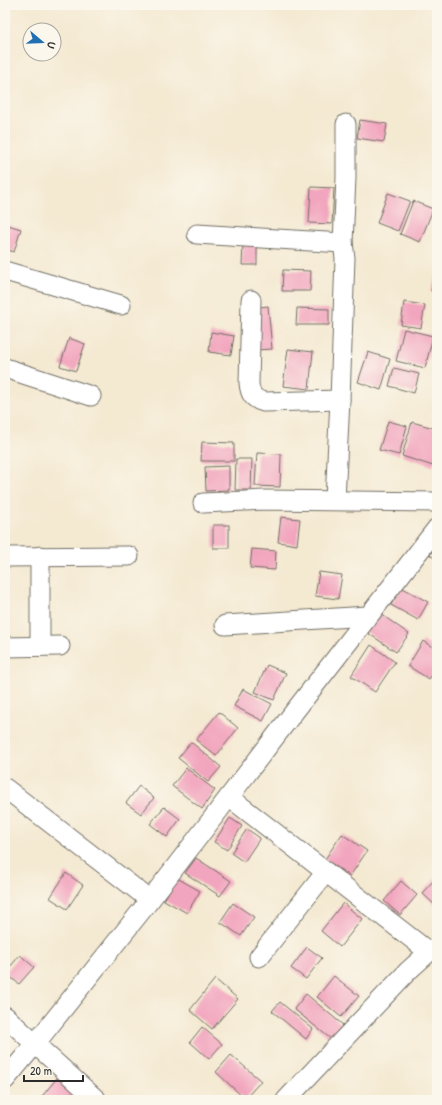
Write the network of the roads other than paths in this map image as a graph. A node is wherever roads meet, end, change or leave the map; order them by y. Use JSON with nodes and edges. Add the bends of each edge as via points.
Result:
{"nodes":[{"id":1,"x":346,"y":124,"type":"dead end"},
{"id":2,"x":197,"y":234,"type":"dead end"},
{"id":3,"x":343,"y":243,"type":"junction"},
{"id":4,"x":5,"y":271,"type":"edge"},
{"id":5,"x":251,"y":300,"type":"dead end"},
{"id":6,"x":121,"y":305,"type":"dead end"},
{"id":7,"x":5,"y":368,"type":"edge"},
{"id":8,"x":91,"y":396,"type":"dead end"},
{"id":9,"x":340,"y":400,"type":"junction"},
{"id":10,"x":335,"y":500,"type":"junction"},
{"id":11,"x":437,"y":502,"type":"edge"},
{"id":12,"x":203,"y":503,"type":"dead end"},
{"id":13,"x":437,"y":528,"type":"edge"},
{"id":14,"x":40,"y":556,"type":"junction"},
{"id":15,"x":129,"y":556,"type":"dead end"},
{"id":16,"x":5,"y":557,"type":"edge"},
{"id":17,"x":368,"y":616,"type":"junction"},
{"id":18,"x":225,"y":625,"type":"dead end"},
{"id":19,"x":40,"y":646,"type":"junction"},
{"id":20,"x":60,"y":646,"type":"dead end"},
{"id":21,"x":5,"y":647,"type":"edge"},
{"id":22,"x":5,"y":788,"type":"edge"},
{"id":23,"x":230,"y":797,"type":"junction"},
{"id":24,"x":326,"y":872,"type":"junction"},
{"id":25,"x":150,"y":900,"type":"junction"},
{"id":26,"x":433,"y":948,"type":"edge"},
{"id":27,"x":259,"y":957,"type":"dead end"},
{"id":28,"x":5,"y":1016,"type":"edge"},
{"id":29,"x":35,"y":1044,"type":"junction"},
{"id":30,"x":5,"y":1080,"type":"edge"},
{"id":31,"x":97,"y":1100,"type":"edge"},
{"id":32,"x":286,"y":1100,"type":"edge"}],
"edges":[{"from":1,"to":3,"type":"street"},
{"from":2,"to":3,"type":"street"},
{"from":3,"to":9,"type":"street","via":[[345,258]]},
{"from":4,"to":6,"type":"street"},
{"from":5,"to":9,"type":"street","via":[[249,383],[252,396],[264,402]]},
{"from":7,"to":8,"type":"street"},
{"from":9,"to":10,"type":"street"},
{"from":10,"to":11,"type":"street"},
{"from":10,"to":12,"type":"street"},
{"from":13,"to":17,"type":"street"},
{"from":14,"to":15,"type":"street"},
{"from":14,"to":16,"type":"street"},
{"from":14,"to":19,"type":"street"},
{"from":17,"to":18,"type":"street"},
{"from":17,"to":23,"type":"street"},
{"from":19,"to":20,"type":"street"},
{"from":19,"to":21,"type":"street"},
{"from":22,"to":25,"type":"street"},
{"from":23,"to":24,"type":"street"},
{"from":23,"to":25,"type":"street"},
{"from":24,"to":26,"type":"street"},
{"from":24,"to":27,"type":"street"},
{"from":25,"to":29,"type":"street"},
{"from":26,"to":32,"type":"street"},
{"from":28,"to":29,"type":"street"},
{"from":29,"to":30,"type":"street"},
{"from":29,"to":31,"type":"street"}]}
